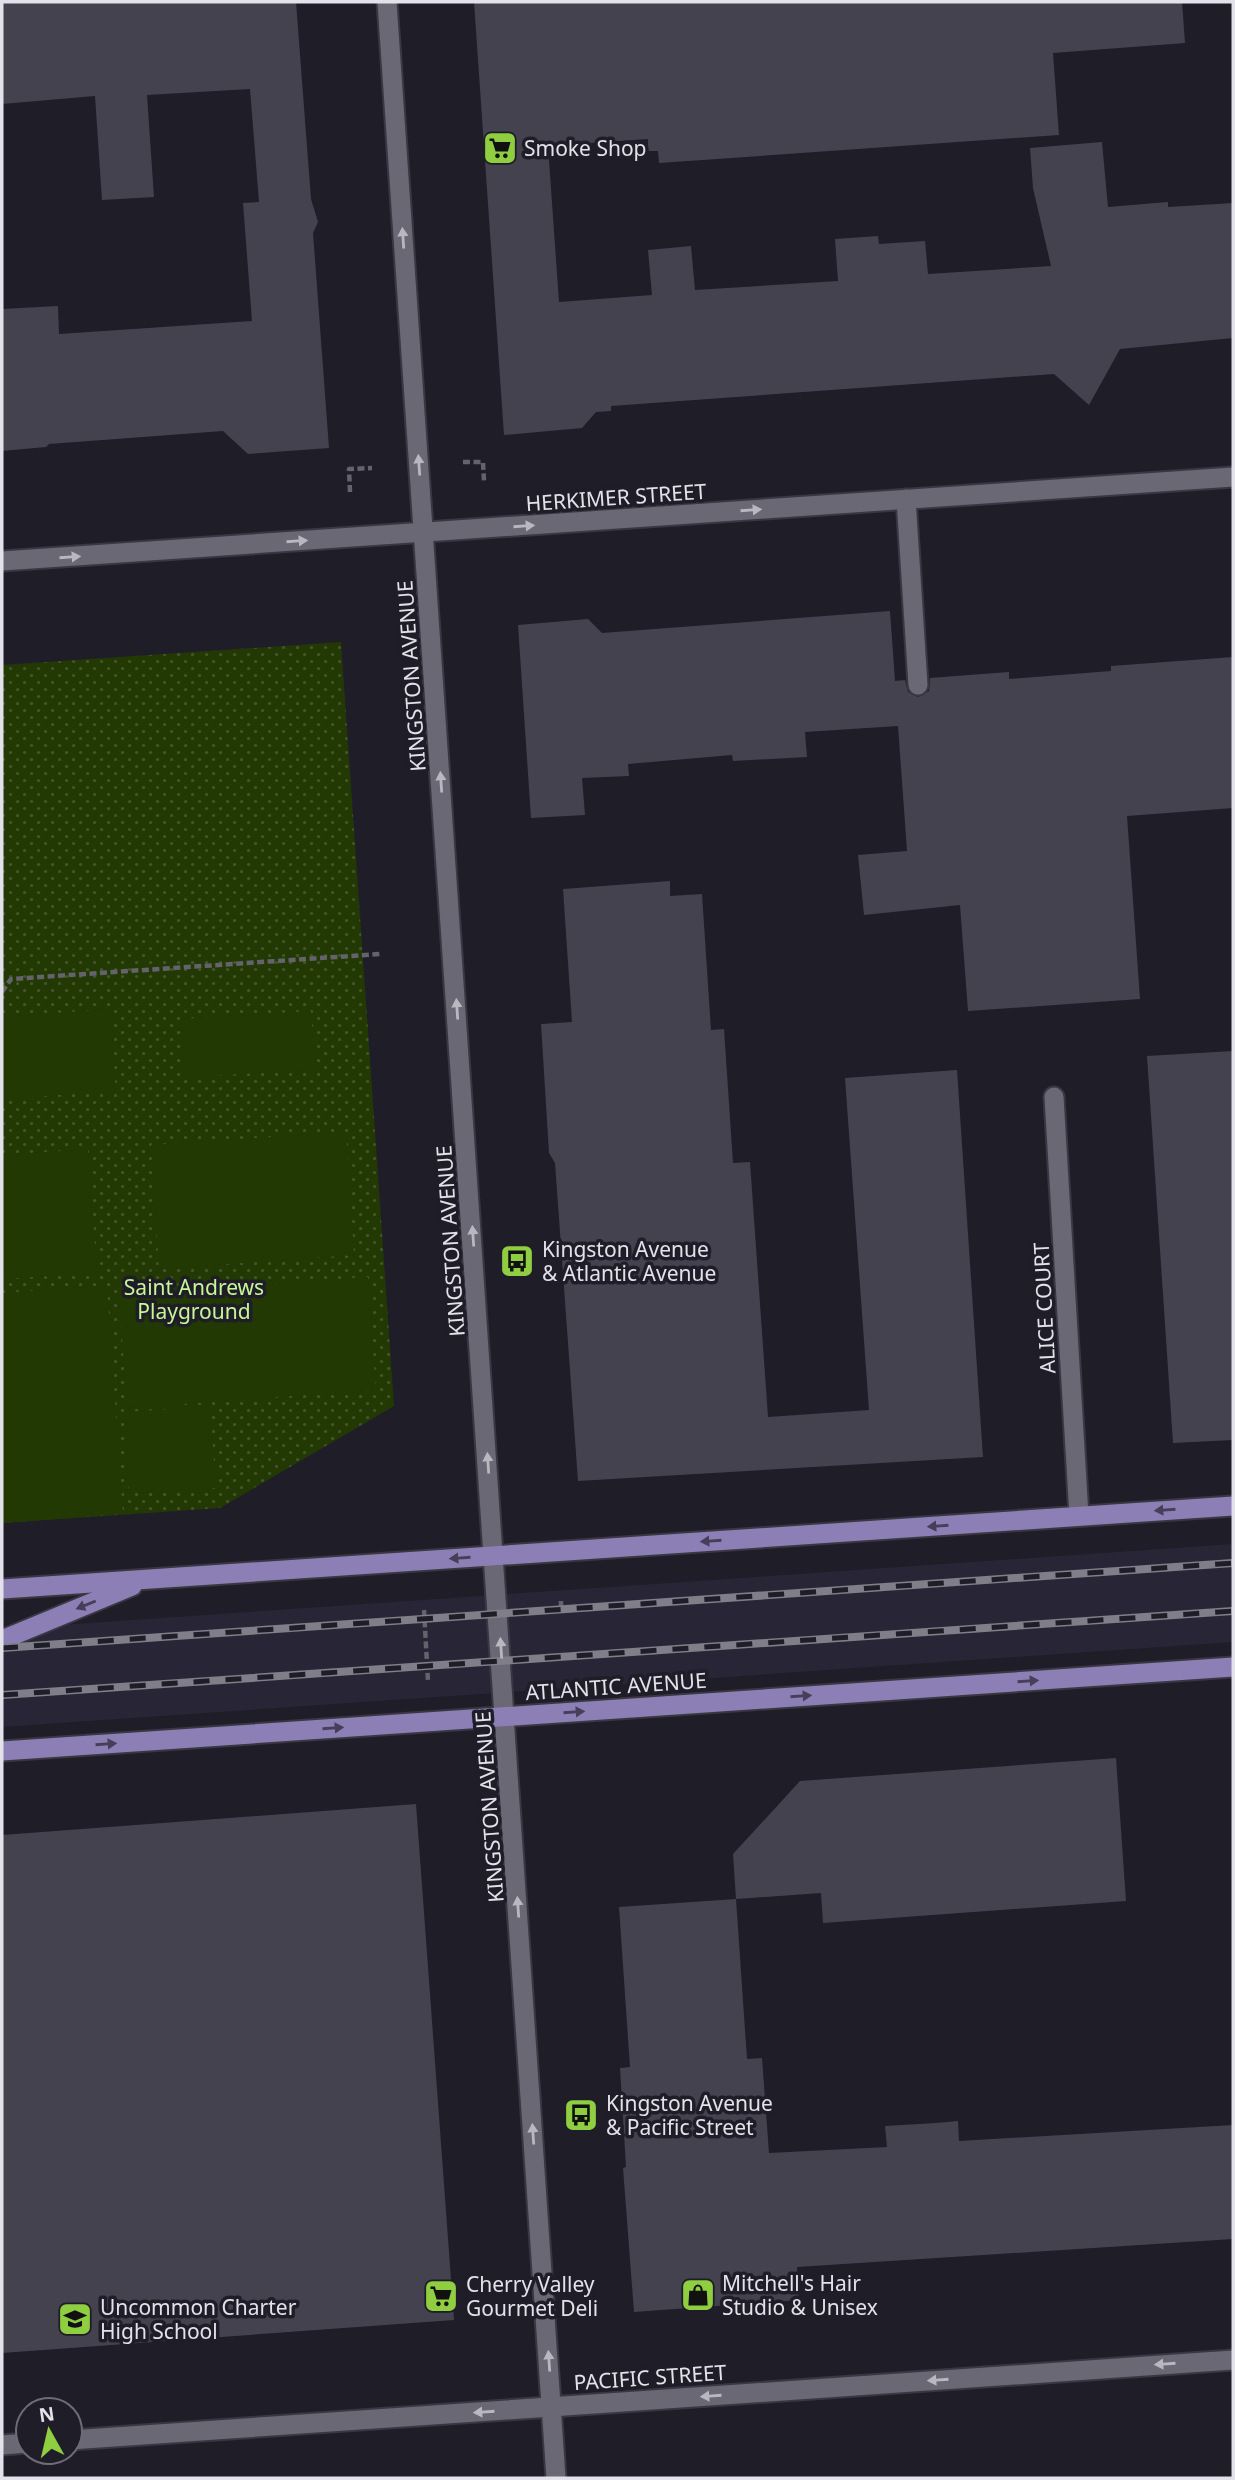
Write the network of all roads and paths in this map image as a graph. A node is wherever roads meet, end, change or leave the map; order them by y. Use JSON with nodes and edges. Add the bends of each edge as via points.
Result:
{"nodes":[{"id":1,"x":387,"y":2,"type":"edge"},
{"id":2,"x":463,"y":461,"type":"dead end"},
{"id":3,"x":372,"y":468,"type":"dead end"},
{"id":4,"x":1233,"y":477,"type":"edge"},
{"id":5,"x":484,"y":481,"type":"dead end"},
{"id":6,"x":350,"y":492,"type":"dead end"},
{"id":7,"x":906,"y":499,"type":"junction"},
{"id":8,"x":424,"y":533,"type":"junction"},
{"id":9,"x":2,"y":561,"type":"edge"},
{"id":10,"x":918,"y":685,"type":"dead end"},
{"id":11,"x":380,"y":954,"type":"dead end"},
{"id":12,"x":2,"y":992,"type":"edge"},
{"id":13,"x":1054,"y":1097,"type":"dead end"},
{"id":14,"x":1233,"y":1506,"type":"edge"},
{"id":15,"x":1079,"y":1516,"type":"junction"},
{"id":16,"x":495,"y":1556,"type":"junction"},
{"id":17,"x":149,"y":1579,"type":"junction"},
{"id":18,"x":2,"y":1589,"type":"edge"},
{"id":19,"x":561,"y":1601,"type":"dead end"},
{"id":20,"x":561,"y":1609,"type":"dead end"},
{"id":21,"x":424,"y":1610,"type":"dead end"},
{"id":22,"x":2,"y":1640,"type":"edge"},
{"id":23,"x":1233,"y":1667,"type":"edge"},
{"id":24,"x":429,"y":1685,"type":"dead end"},
{"id":25,"x":506,"y":1716,"type":"junction"},
{"id":26,"x":2,"y":1751,"type":"edge"},
{"id":27,"x":1233,"y":2360,"type":"edge"},
{"id":28,"x":552,"y":2407,"type":"junction"},
{"id":29,"x":84,"y":2439,"type":"edge"},
{"id":30,"x":556,"y":2478,"type":"edge"}],
"edges":[{"from":8,"to":1,"type":"street","name":"KINGSTON AVENUE","one_way":true},
{"from":2,"to":5,"type":"path","via":[[483,462]]},
{"from":3,"to":6,"type":"path","via":[[349,469]]},
{"from":4,"to":7,"type":"street","name":"HERKIMER STREET"},
{"from":8,"to":7,"type":"street","name":"HERKIMER STREET","one_way":true},
{"from":7,"to":10,"type":"street"},
{"from":9,"to":8,"type":"street","name":"HERKIMER STREET","one_way":true},
{"from":16,"to":8,"type":"street","name":"KINGSTON AVENUE","one_way":true},
{"from":11,"to":12,"type":"path","via":[[11,979]]},
{"from":13,"to":15,"type":"street","name":"ALICE COURT"},
{"from":14,"to":15,"type":"main road","one_way":true},
{"from":15,"to":16,"type":"main road","one_way":true},
{"from":16,"to":17,"type":"main road","one_way":true},
{"from":25,"to":16,"type":"street","name":"KINGSTON AVENUE","one_way":true},
{"from":17,"to":18,"type":"main road"},
{"from":17,"to":22,"type":"main road","one_way":true},
{"from":19,"to":20,"type":"path"},
{"from":21,"to":24,"type":"path"},
{"from":25,"to":23,"type":"main road","name":"ATLANTIC AVENUE","one_way":true},
{"from":26,"to":25,"type":"main road","name":"ATLANTIC AVENUE","one_way":true},
{"from":28,"to":25,"type":"street","name":"KINGSTON AVENUE","one_way":true},
{"from":27,"to":28,"type":"street","name":"PACIFIC STREET","one_way":true},
{"from":28,"to":29,"type":"street","name":"PACIFIC STREET","one_way":true},
{"from":28,"to":30,"type":"street","name":"KINGSTON AVENUE"}]}
